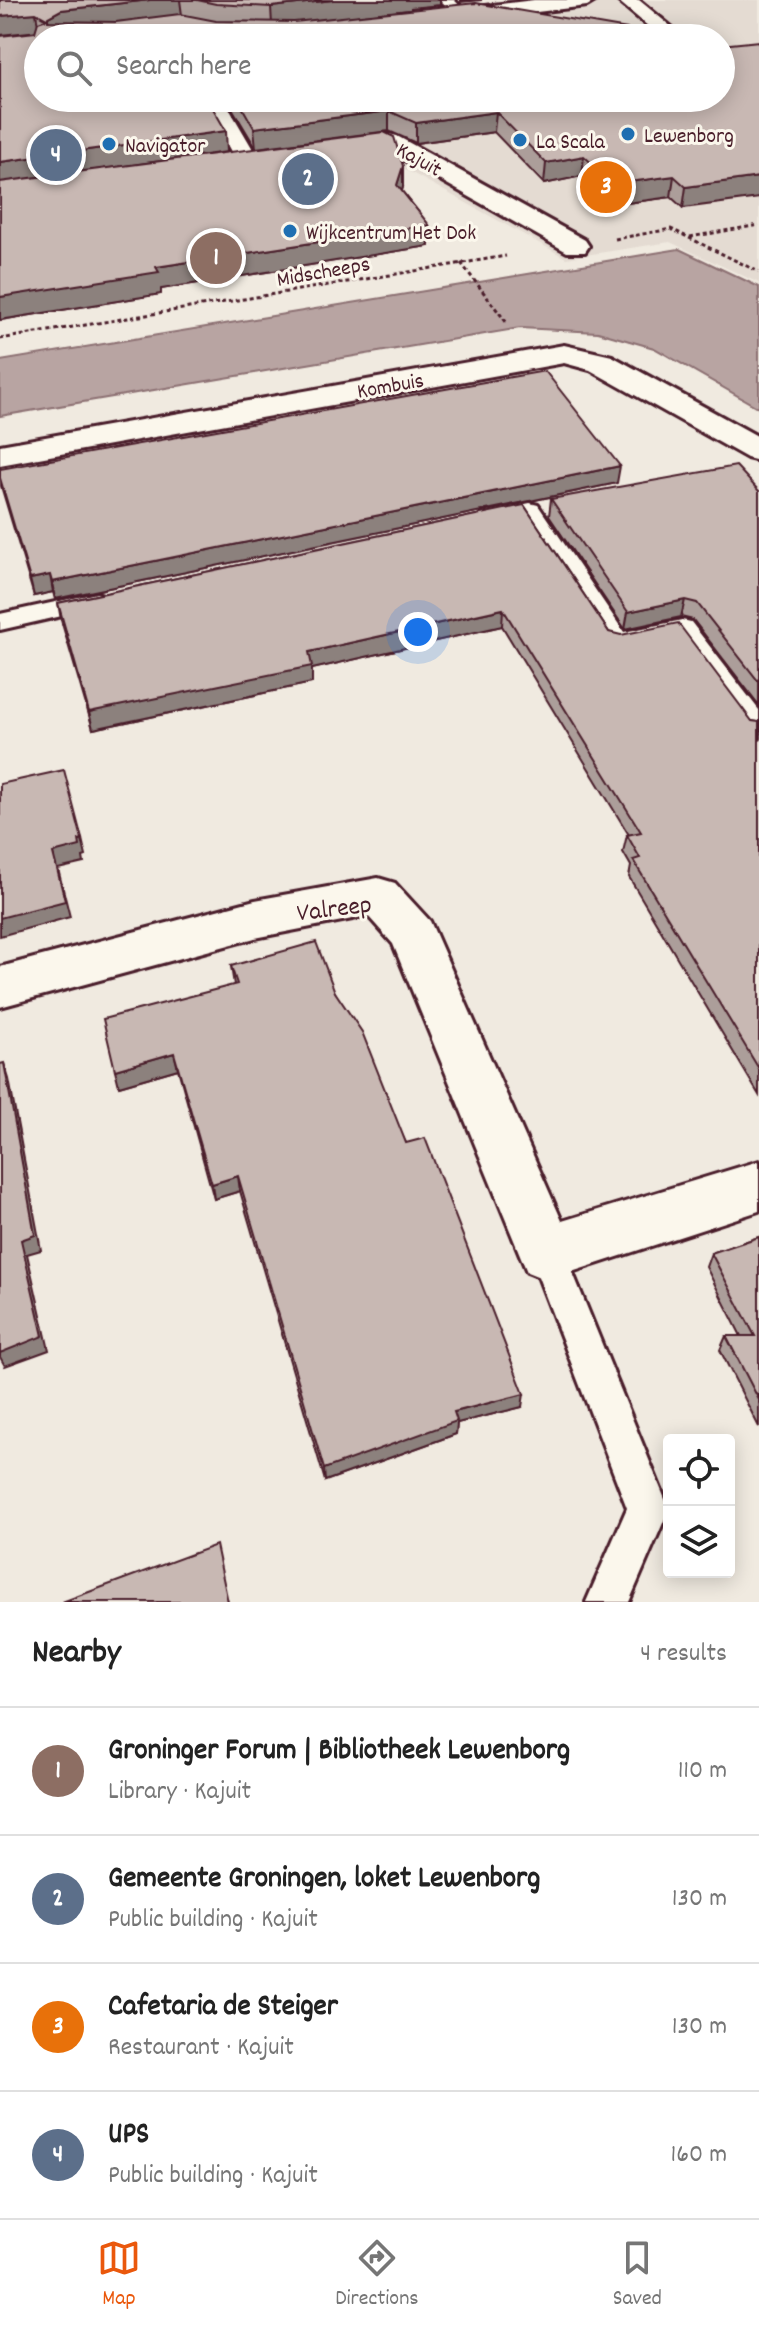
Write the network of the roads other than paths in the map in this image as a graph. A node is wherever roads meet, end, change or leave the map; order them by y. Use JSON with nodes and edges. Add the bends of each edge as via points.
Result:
{"nodes":[{"id":1,"x":587,"y":0,"type":"edge"},
{"id":2,"x":627,"y":0,"type":"edge"},
{"id":3,"x":447,"y":11,"type":"edge"},
{"id":4,"x":657,"y":24,"type":"edge"},
{"id":5,"x":220,"y":112,"type":"edge"},
{"id":6,"x":247,"y":159,"type":"junction"},
{"id":7,"x":216,"y":164,"type":"edge"},
{"id":8,"x":576,"y":246,"type":"road end"},
{"id":9,"x":759,"y":451,"type":"edge"},
{"id":10,"x":0,"y":455,"type":"edge"},
{"id":11,"x":468,"y":523,"type":"edge"},
{"id":12,"x":125,"y":595,"type":"edge"},
{"id":13,"x":0,"y":622,"type":"edge"},
{"id":14,"x":759,"y":729,"type":"edge"},
{"id":15,"x":0,"y":987,"type":"edge"},
{"id":16,"x":759,"y":1186,"type":"edge"},
{"id":17,"x":547,"y":1253,"type":"junction"},
{"id":18,"x":607,"y":1602,"type":"edge"}],
"edges":[{"from":1,"to":3,"type":"street"},
{"from":2,"to":4,"type":"street"},
{"from":5,"to":6,"type":"street"},
{"from":6,"to":7,"type":"street","name":"Kajuit"},
{"from":6,"to":8,"type":"street","name":"Kajuit","via":[[401,138]]},
{"from":9,"to":10,"type":"street","name":"Kombuis","via":[[601,363],[564,354]]},
{"from":11,"to":14,"type":"lane","via":[[538,508],[618,641],[682,628]]},
{"from":12,"to":13,"type":"lane"},
{"from":15,"to":17,"type":"street","name":"Valreep","via":[[255,919],[378,896],[413,934]]},
{"from":16,"to":17,"type":"street"},
{"from":17,"to":18,"type":"lane","name":"Valreep","via":[[648,1509]]}]}
